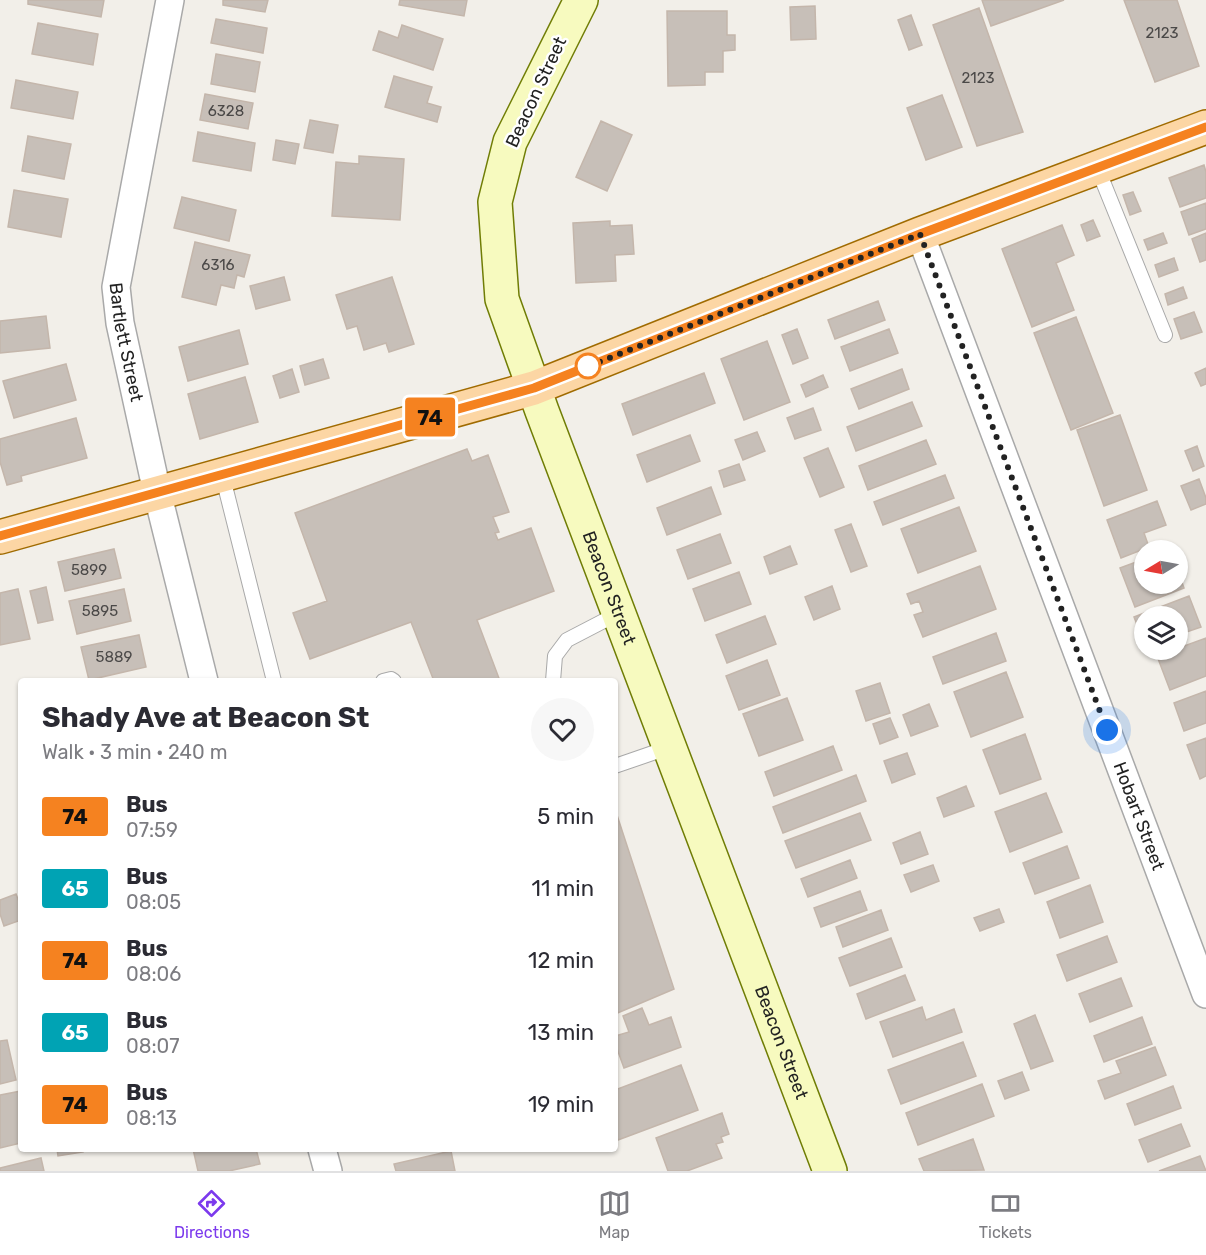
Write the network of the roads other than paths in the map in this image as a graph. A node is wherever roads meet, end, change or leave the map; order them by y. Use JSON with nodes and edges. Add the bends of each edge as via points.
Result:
{"nodes":[{"id":1,"x":170,"y":0,"type":"edge"},
{"id":2,"x":581,"y":0,"type":"edge"},
{"id":3,"x":1206,"y":127,"type":"edge"},
{"id":4,"x":1097,"y":167,"type":"junction"},
{"id":5,"x":920,"y":234,"type":"junction"},
{"id":6,"x":1165,"y":335,"type":"dead end"},
{"id":7,"x":534,"y":388,"type":"junction"},
{"id":8,"x":222,"y":474,"type":"junction"},
{"id":9,"x":157,"y":492,"type":"junction"},
{"id":10,"x":0,"y":537,"type":"edge"},
{"id":11,"x":619,"y":613,"type":"junction"},
{"id":12,"x":203,"y":678,"type":"edge"},
{"id":13,"x":273,"y":678,"type":"edge"},
{"id":14,"x":553,"y":678,"type":"edge"},
{"id":15,"x":670,"y":747,"type":"junction"},
{"id":16,"x":618,"y":765,"type":"edge"},
{"id":17,"x":1206,"y":994,"type":"edge"},
{"id":18,"x":323,"y":1152,"type":"edge"},
{"id":19,"x":328,"y":1171,"type":"edge"},
{"id":20,"x":830,"y":1171,"type":"edge"}],
"edges":[{"from":1,"to":9,"type":"street","name":"Bartlett Street","via":[[116,287],[120,323]]},
{"from":2,"to":7,"type":"main road","name":"Beacon Street","via":[[510,142],[495,202],[502,299]]},
{"from":3,"to":4,"type":"main road"},
{"from":4,"to":5,"type":"main road"},
{"from":4,"to":6,"type":"lane"},
{"from":5,"to":7,"type":"main road"},
{"from":5,"to":17,"type":"street","name":"Hobart Street"},
{"from":7,"to":8,"type":"main road"},
{"from":7,"to":11,"type":"main road","name":"Beacon Street"},
{"from":8,"to":9,"type":"main road"},
{"from":8,"to":13,"type":"lane"},
{"from":9,"to":10,"type":"main road"},
{"from":9,"to":12,"type":"street","name":"Bartlett Street"},
{"from":11,"to":14,"type":"lane","via":[[567,640],[555,656]]},
{"from":11,"to":15,"type":"main road","name":"Beacon Street"},
{"from":15,"to":16,"type":"lane"},
{"from":15,"to":20,"type":"main road","name":"Beacon Street"},
{"from":18,"to":19,"type":"street"}]}
